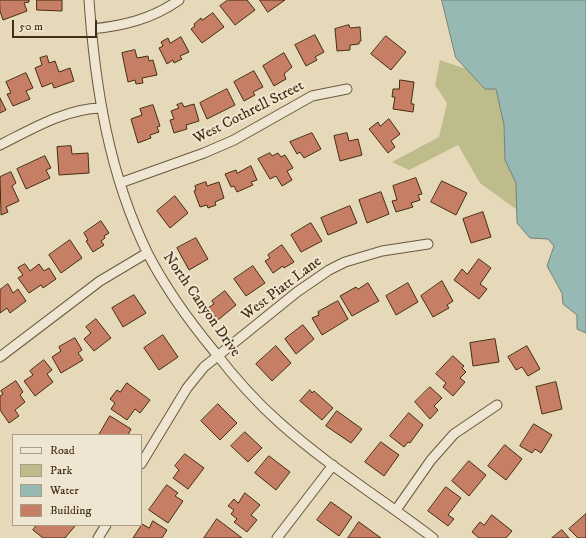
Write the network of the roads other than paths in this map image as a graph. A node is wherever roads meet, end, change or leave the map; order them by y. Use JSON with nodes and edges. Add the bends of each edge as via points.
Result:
{"nodes":[{"id":1,"x":89,"y":0,"type":"edge"},
{"id":2,"x":179,"y":0,"type":"edge"},
{"id":3,"x":91,"y":29,"type":"junction"},
{"id":4,"x":347,"y":89,"type":"dead end"},
{"id":5,"x":101,"y":108,"type":"junction"},
{"id":6,"x":0,"y":146,"type":"edge"},
{"id":7,"x":120,"y":183,"type":"junction"},
{"id":8,"x":428,"y":244,"type":"dead end"},
{"id":9,"x":147,"y":253,"type":"junction"},
{"id":10,"x":218,"y":356,"type":"junction"},
{"id":11,"x":0,"y":357,"type":"edge"},
{"id":12,"x":497,"y":405,"type":"dead end"},
{"id":13,"x":142,"y":462,"type":"edge"},
{"id":14,"x":333,"y":465,"type":"junction"},
{"id":15,"x":396,"y":510,"type":"junction"},
{"id":16,"x":105,"y":526,"type":"edge"},
{"id":17,"x":98,"y":538,"type":"edge"},
{"id":18,"x":277,"y":538,"type":"edge"},
{"id":19,"x":433,"y":538,"type":"edge"}],
"edges":[{"from":1,"to":3,"type":"street","name":"North Canyon Drive"},
{"from":2,"to":3,"type":"street","via":[[154,15],[134,22]]},
{"from":3,"to":5,"type":"street","name":"North Canyon Drive"},
{"from":4,"to":7,"type":"street","name":"West Cothrell Street","via":[[312,96],[234,140]]},
{"from":5,"to":6,"type":"street","via":[[82,110],[49,121]]},
{"from":5,"to":7,"type":"street","name":"North Canyon Drive"},
{"from":7,"to":9,"type":"street","name":"North Canyon Drive"},
{"from":8,"to":10,"type":"street","name":"West Piatt Lane","via":[[364,255],[329,270]]},
{"from":9,"to":10,"type":"street","name":"North Canyon Drive","via":[[195,327]]},
{"from":9,"to":11,"type":"street","via":[[100,281]]},
{"from":10,"to":13,"type":"street","name":"West Piatt Lane","via":[[204,367],[187,388]]},
{"from":10,"to":14,"type":"street","name":"North Canyon Drive","via":[[264,409]]},
{"from":12,"to":15,"type":"street","via":[[454,434],[431,460]]},
{"from":14,"to":15,"type":"street","name":"North Canyon Drive"},
{"from":14,"to":18,"type":"street"},
{"from":15,"to":19,"type":"street","name":"North Canyon Drive"},
{"from":16,"to":17,"type":"street"}]}
